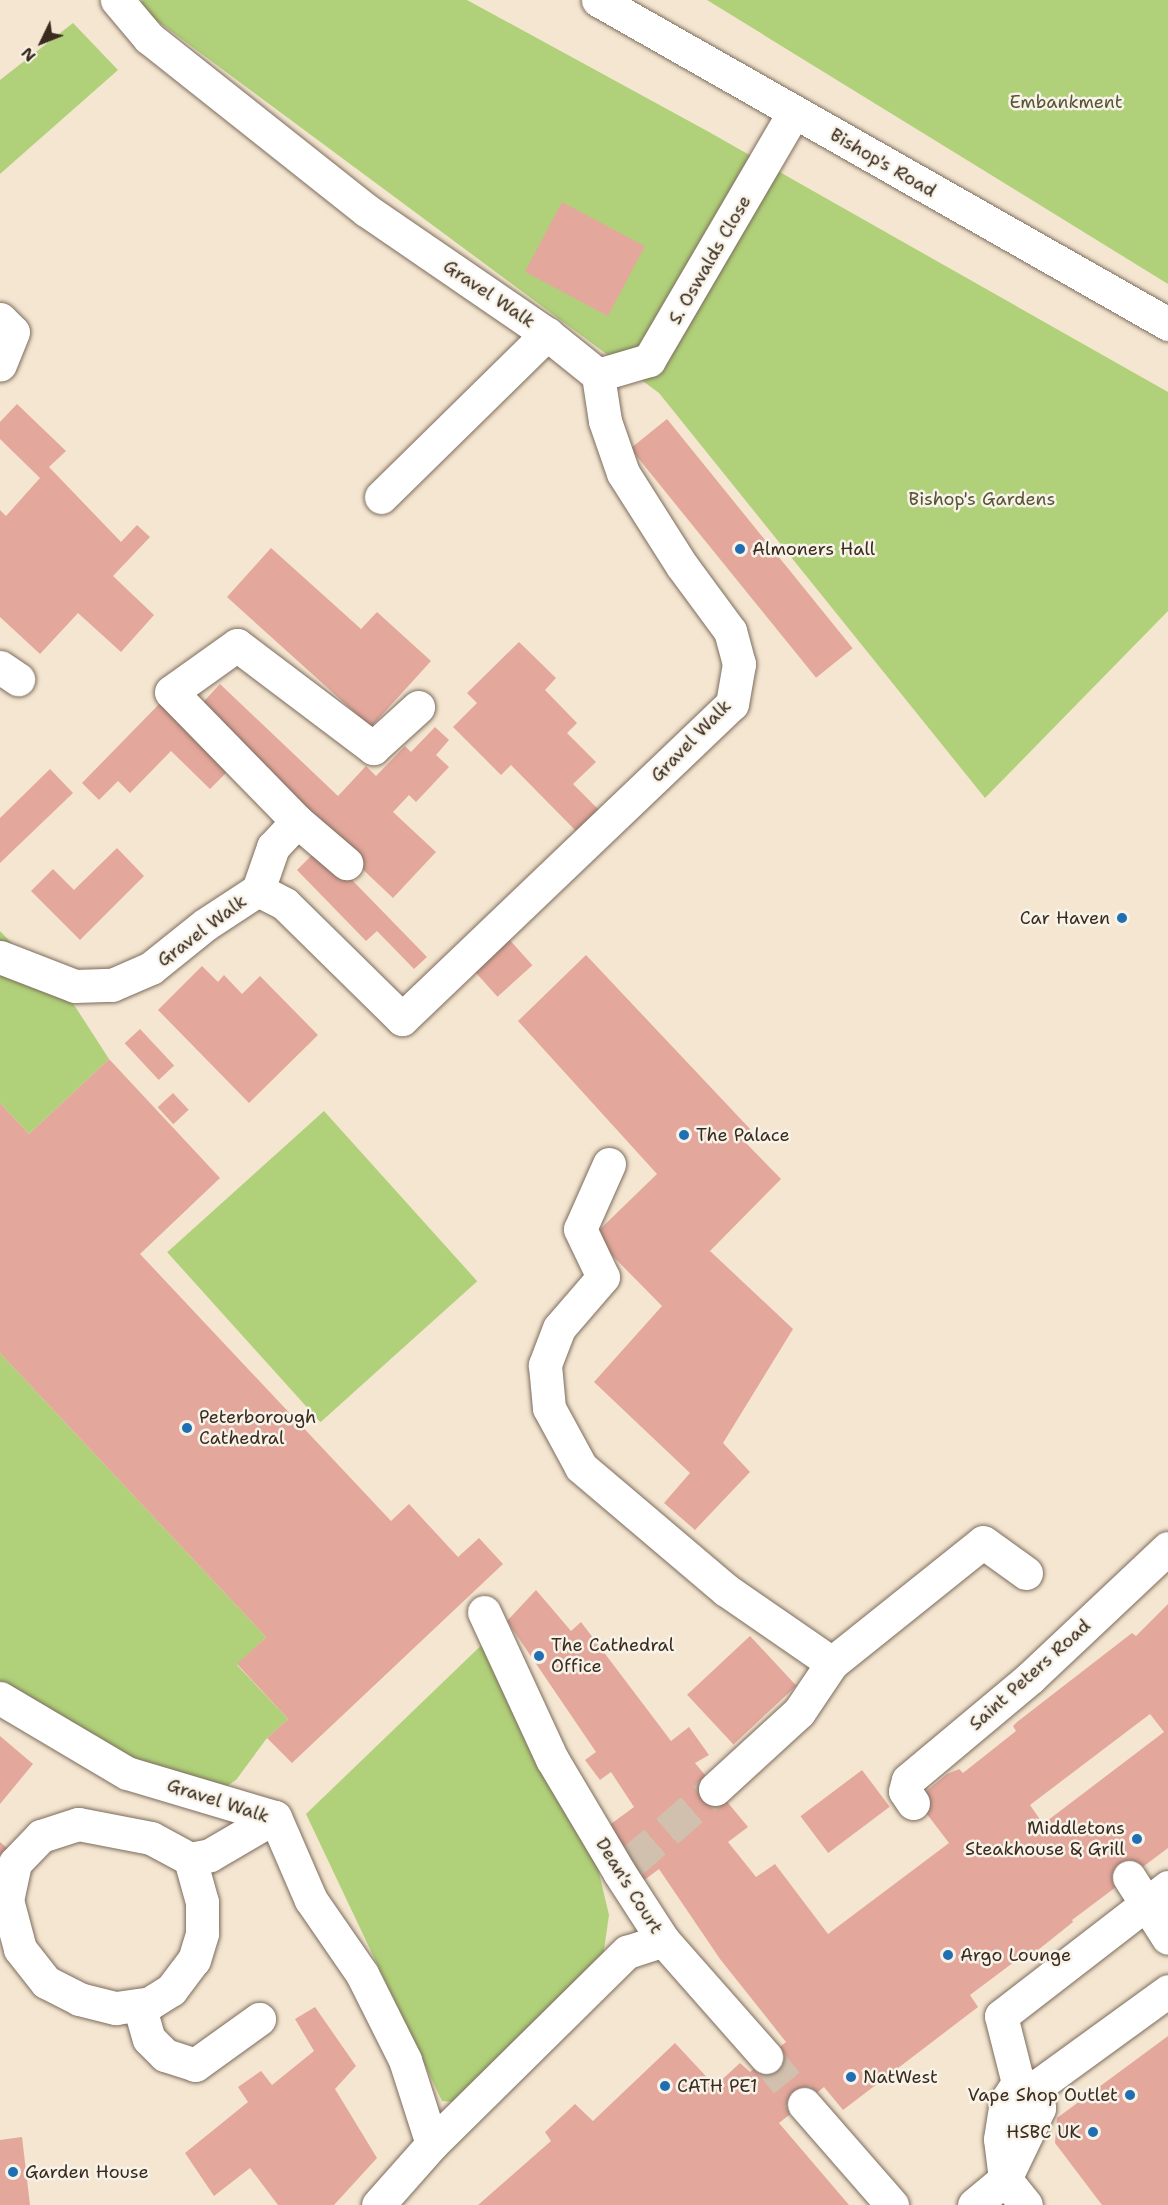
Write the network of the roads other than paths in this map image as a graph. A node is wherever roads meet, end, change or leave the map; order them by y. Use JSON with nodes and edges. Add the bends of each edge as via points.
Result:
{"nodes":[{"id":1,"x":117,"y":0,"type":"edge"},
{"id":2,"x":598,"y":0,"type":"edge"},
{"id":3,"x":794,"y":112,"type":"junction"},
{"id":4,"x":0,"y":319,"type":"edge"},
{"id":5,"x":1168,"y":324,"type":"edge"},
{"id":6,"x":547,"y":334,"type":"junction"},
{"id":7,"x":0,"y":364,"type":"edge"},
{"id":8,"x":598,"y":375,"type":"junction"},
{"id":9,"x":381,"y":497,"type":"dead end"},
{"id":10,"x":418,"y":707,"type":"dead end"},
{"id":11,"x":297,"y":821,"type":"junction"},
{"id":12,"x":345,"y":863,"type":"dead end"},
{"id":13,"x":258,"y":890,"type":"junction"},
{"id":14,"x":0,"y":957,"type":"edge"},
{"id":15,"x":609,"y":1164,"type":"dead end"},
{"id":16,"x":1168,"y":1548,"type":"edge"},
{"id":17,"x":1026,"y":1574,"type":"dead end"},
{"id":18,"x":484,"y":1612,"type":"dead end"},
{"id":19,"x":832,"y":1663,"type":"junction"},
{"id":20,"x":0,"y":1698,"type":"edge"},
{"id":21,"x":715,"y":1789,"type":"tunnel mouth"},
{"id":22,"x":914,"y":1803,"type":"dead end"},
{"id":23,"x":275,"y":1817,"type":"junction"},
{"id":24,"x":190,"y":1859,"type":"junction"},
{"id":25,"x":1148,"y":1889,"type":"edge"},
{"id":26,"x":7,"y":1932,"type":"edge"},
{"id":27,"x":1168,"y":1938,"type":"edge"},
{"id":28,"x":663,"y":1940,"type":"junction"},
{"id":29,"x":1168,"y":1991,"type":"edge"},
{"id":30,"x":139,"y":2005,"type":"junction"},
{"id":31,"x":260,"y":2019,"type":"dead end"},
{"id":32,"x":766,"y":2057,"type":"tunnel mouth"},
{"id":33,"x":1027,"y":2085,"type":"junction"},
{"id":34,"x":804,"y":2104,"type":"tunnel mouth"},
{"id":35,"x":432,"y":2144,"type":"junction"},
{"id":36,"x":1005,"y":2179,"type":"junction"},
{"id":37,"x":378,"y":2205,"type":"edge"},
{"id":38,"x":892,"y":2205,"type":"edge"},
{"id":39,"x":974,"y":2205,"type":"edge"},
{"id":40,"x":1026,"y":2205,"type":"edge"}],
"edges":[{"from":1,"to":6,"type":"street","name":"Gravel Walk","via":[[149,38],[366,210]]},
{"from":2,"to":3,"type":"street","name":"Bishop's Road"},
{"from":3,"to":5,"type":"street","name":"Bishop's Road"},
{"from":3,"to":8,"type":"street","name":"S. Oswalds Close","via":[[649,360]]},
{"from":4,"to":7,"type":"street","via":[[13,332]]},
{"from":6,"to":8,"type":"street","name":"Gravel Walk"},
{"from":6,"to":9,"type":"street"},
{"from":8,"to":13,"type":"street","name":"Gravel Walk","via":[[605,421],[623,473],[682,566],[730,631],[739,664],[732,704],[402,1020],[285,904]]},
{"from":10,"to":11,"type":"street","via":[[373,748],[237,645],[171,693]]},
{"from":11,"to":12,"type":"street"},
{"from":11,"to":13,"type":"street","via":[[273,847]]},
{"from":13,"to":14,"type":"street","name":"Gravel Walk","via":[[206,924],[152,968],[112,985],[75,986]]},
{"from":15,"to":19,"type":"street","via":[[580,1229],[603,1277],[559,1328],[546,1365],[549,1408],[581,1467],[726,1590]]},
{"from":16,"to":22,"type":"street","name":"Saint Peters Road","via":[[1031,1677],[908,1780],[905,1791]]},
{"from":17,"to":19,"type":"street","via":[[983,1542]]},
{"from":18,"to":28,"type":"street","name":"Dean's Court","via":[[552,1759],[625,1867]]},
{"from":19,"to":21,"type":"street","via":[[800,1713]]},
{"from":20,"to":23,"type":"street","name":"Gravel Walk","via":[[127,1773]]},
{"from":23,"to":24,"type":"street","via":[[210,1856]]},
{"from":23,"to":35,"type":"street","name":"Gravel Walk","via":[[311,1900],[362,1974],[405,2060]]},
{"from":24,"to":26,"type":"street","via":[[151,1838],[78,1824],[41,1836],[15,1863],[7,1900]]},
{"from":24,"to":30,"type":"street","via":[[202,1902],[202,1933],[194,1960],[171,1990]]},
{"from":25,"to":27,"type":"street"},
{"from":25,"to":33,"type":"street","via":[[1001,2016]]},
{"from":26,"to":30,"type":"street","via":[[46,1982],[79,1999],[116,2008]]},
{"from":28,"to":32,"type":"street"},
{"from":28,"to":35,"type":"street","name":"Dean's Court","via":[[627,1952]]},
{"from":29,"to":33,"type":"street"},
{"from":30,"to":31,"type":"street","via":[[149,2039],[165,2055],[195,2065]]},
{"from":33,"to":36,"type":"street","via":[[1006,2101],[1000,2139]]},
{"from":34,"to":38,"type":"street"},
{"from":35,"to":37,"type":"street","name":"Dean's Court"},
{"from":36,"to":39,"type":"street"},
{"from":36,"to":40,"type":"street"}]}
